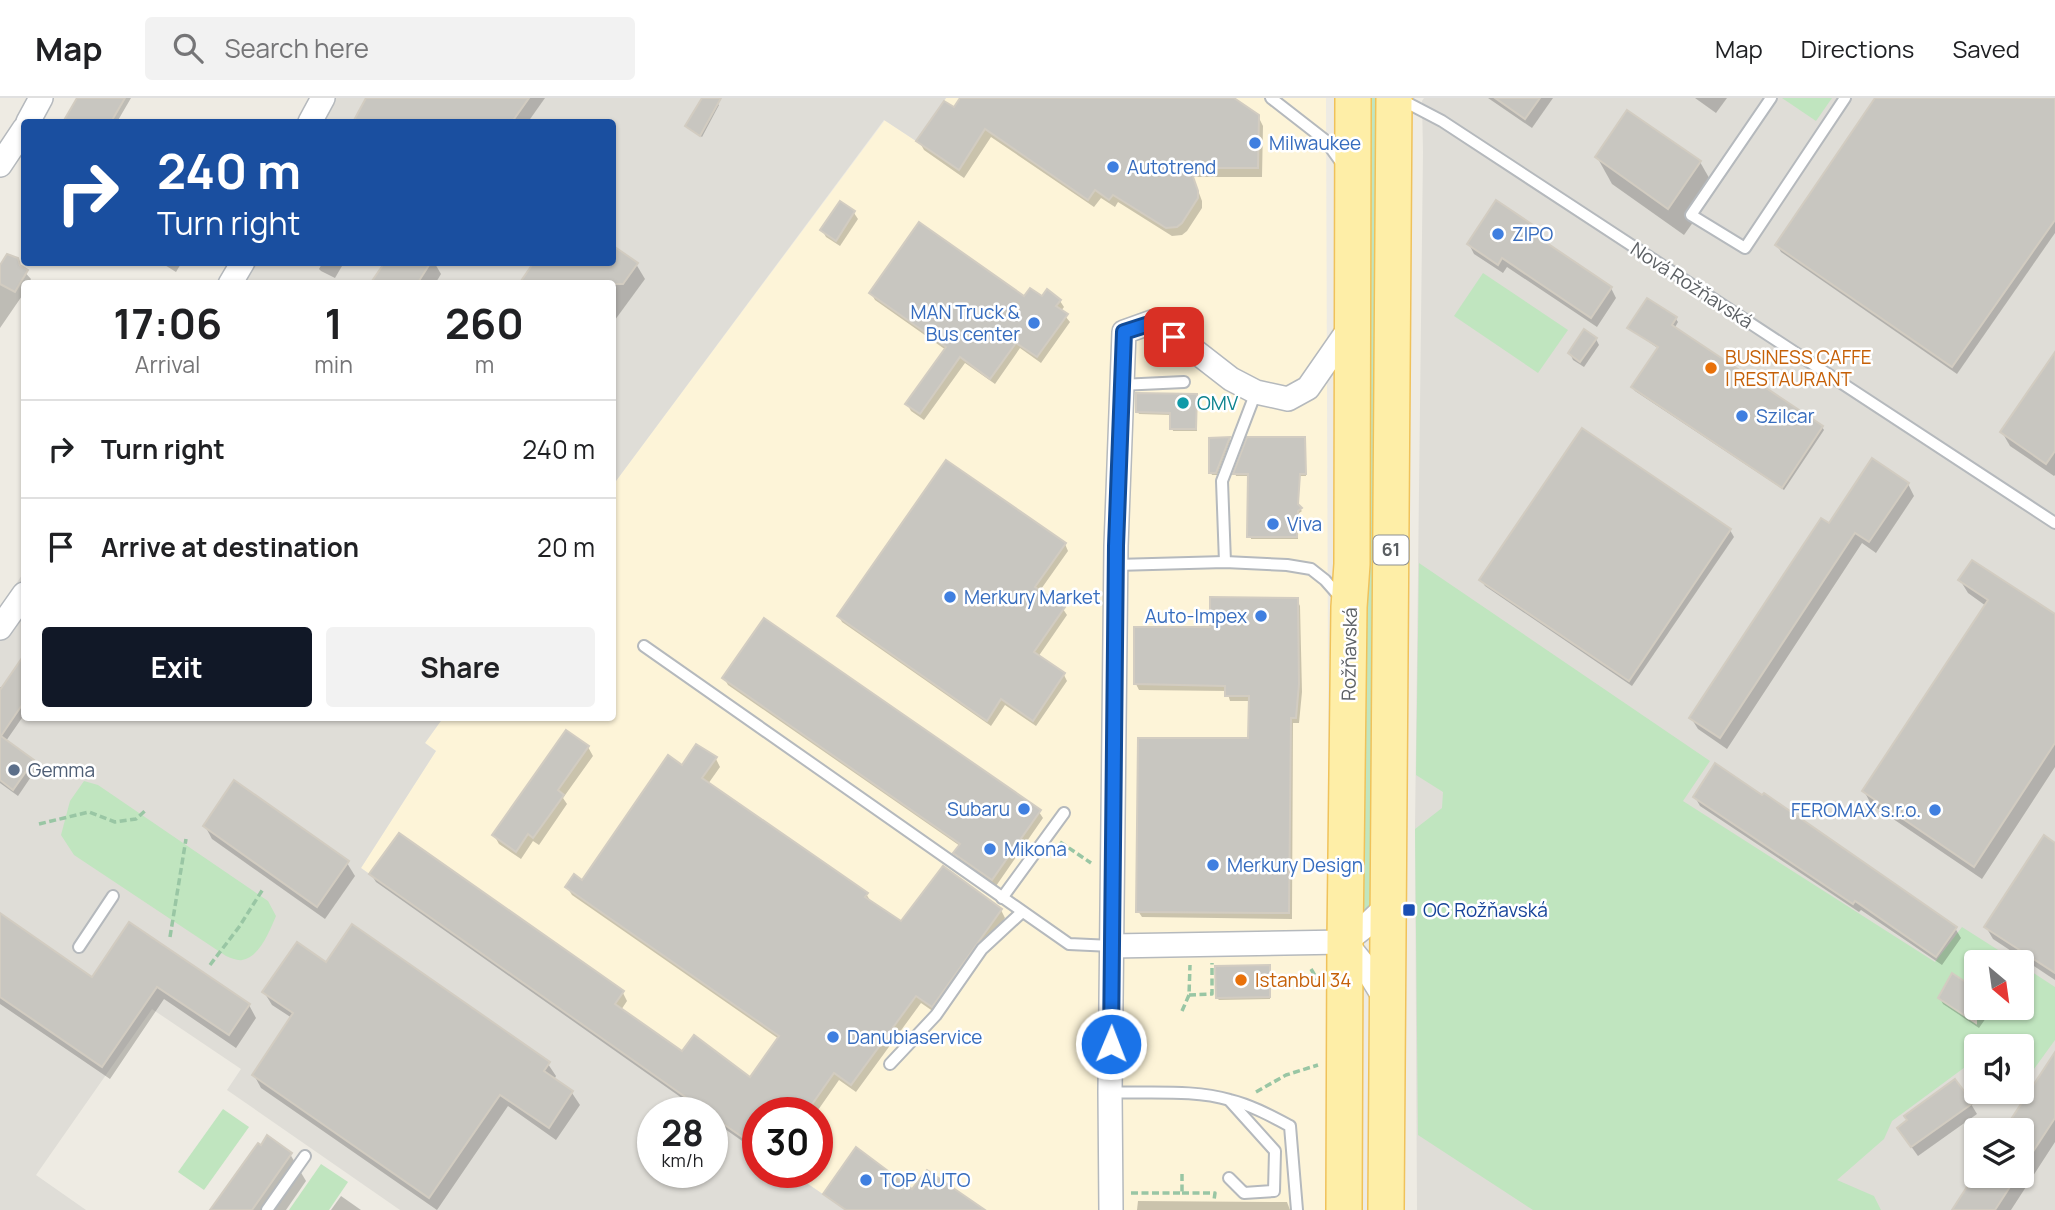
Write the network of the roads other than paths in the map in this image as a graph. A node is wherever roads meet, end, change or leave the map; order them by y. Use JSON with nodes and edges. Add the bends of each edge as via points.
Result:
{"nodes":[{"id":1,"x":41,"y":98,"type":"edge"},
{"id":2,"x":323,"y":98,"type":"edge"},
{"id":3,"x":1271,"y":98,"type":"edge"},
{"id":4,"x":1353,"y":98,"type":"edge"},
{"id":5,"x":1396,"y":98,"type":"edge"},
{"id":6,"x":1771,"y":98,"type":"edge"},
{"id":7,"x":1845,"y":98,"type":"edge"},
{"id":8,"x":30,"y":119,"type":"edge"},
{"id":9,"x":312,"y":119,"type":"edge"},
{"id":10,"x":21,"y":134,"type":"edge"},
{"id":11,"x":0,"y":165,"type":"edge"},
{"id":12,"x":1352,"y":178,"type":"junction"},
{"id":13,"x":1351,"y":326,"type":"junction"},
{"id":14,"x":1184,"y":382,"type":"dead end"},
{"id":15,"x":1120,"y":385,"type":"junction"},
{"id":16,"x":1256,"y":391,"type":"junction"},
{"id":17,"x":2055,"y":523,"type":"edge"},
{"id":18,"x":1224,"y":562,"type":"junction"},
{"id":19,"x":1116,"y":565,"type":"junction"},
{"id":20,"x":21,"y":598,"type":"edge"},
{"id":21,"x":1349,"y":607,"type":"junction"},
{"id":22,"x":0,"y":628,"type":"edge"},
{"id":23,"x":644,"y":646,"type":"dead end"},
{"id":24,"x":1064,"y":813,"type":"dead end"},
{"id":25,"x":113,"y":895,"type":"dead end"},
{"id":26,"x":1002,"y":898,"type":"junction"},
{"id":27,"x":1388,"y":905,"type":"junction"},
{"id":28,"x":1021,"y":913,"type":"junction"},
{"id":29,"x":1345,"y":942,"type":"junction"},
{"id":30,"x":1112,"y":946,"type":"junction"},
{"id":31,"x":79,"y":947,"type":"dead end"},
{"id":32,"x":1387,"y":1002,"type":"junction"},
{"id":33,"x":890,"y":1064,"type":"dead end"},
{"id":34,"x":1110,"y":1093,"type":"junction"},
{"id":35,"x":1233,"y":1100,"type":"junction"},
{"id":36,"x":305,"y":1156,"type":"dead end"},
{"id":37,"x":1229,"y":1178,"type":"dead end"},
{"id":38,"x":267,"y":1210,"type":"edge"},
{"id":39,"x":1111,"y":1210,"type":"edge"},
{"id":40,"x":1297,"y":1210,"type":"edge"},
{"id":41,"x":1344,"y":1210,"type":"edge"},
{"id":42,"x":1386,"y":1210,"type":"edge"}],
"edges":[{"from":1,"to":8,"type":"street"},
{"from":2,"to":9,"type":"street"},
{"from":3,"to":12,"type":"lane","via":[[1325,140]]},
{"from":4,"to":12,"type":"main road","name":"Rožňavská","number":"61"},
{"from":5,"to":17,"type":"lane","name":"Nová Rožňavská","via":[[1441,121]]},
{"from":5,"to":27,"type":"main road","number":"61"},
{"from":6,"to":7,"type":"lane","via":[[1691,215],[1745,248]]},
{"from":10,"to":11,"type":"street"},
{"from":12,"to":13,"type":"main road","name":"Rožňavská","number":"61"},
{"from":13,"to":16,"type":"street","via":[[1308,388],[1288,399]]},
{"from":13,"to":21,"type":"main road","name":"Rožňavská","number":"61"},
{"from":14,"to":15,"type":"lane"},
{"from":15,"to":16,"type":"street","via":[[1124,332],[1152,323],[1231,379]]},
{"from":15,"to":19,"type":"street"},
{"from":16,"to":18,"type":"lane","via":[[1222,481]]},
{"from":18,"to":19,"type":"lane"},
{"from":18,"to":21,"type":"lane","via":[[1311,569]]},
{"from":19,"to":30,"type":"street"},
{"from":20,"to":22,"type":"street"},
{"from":21,"to":29,"type":"main road","name":"Rožňavská","number":"61"},
{"from":23,"to":26,"type":"lane"},
{"from":24,"to":26,"type":"lane"},
{"from":25,"to":31,"type":"lane"},
{"from":26,"to":28,"type":"lane"},
{"from":27,"to":29,"type":"street"},
{"from":27,"to":32,"type":"main road","number":"61"},
{"from":28,"to":30,"type":"lane","via":[[1069,944]]},
{"from":28,"to":33,"type":"lane","via":[[982,949],[936,1015]]},
{"from":29,"to":30,"type":"street"},
{"from":29,"to":32,"type":"street"},
{"from":29,"to":41,"type":"main road","name":"Rožňavská","number":"61"},
{"from":30,"to":34,"type":"street"},
{"from":32,"to":42,"type":"main road","number":"61"},
{"from":34,"to":35,"type":"lane","via":[[1183,1093]]},
{"from":34,"to":39,"type":"street"},
{"from":35,"to":37,"type":"lane","via":[[1275,1151],[1274,1191],[1244,1193]]},
{"from":35,"to":40,"type":"lane","via":[[1290,1126]]},
{"from":36,"to":38,"type":"lane"}]}
